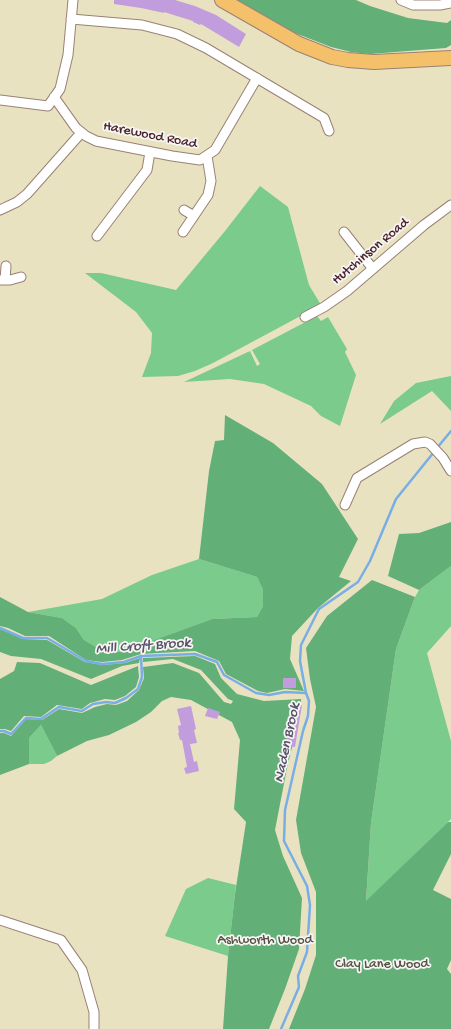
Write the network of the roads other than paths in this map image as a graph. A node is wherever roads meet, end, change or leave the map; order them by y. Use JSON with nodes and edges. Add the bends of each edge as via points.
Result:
{"nodes":[{"id":1,"x":73,"y":0,"type":"edge"},
{"id":2,"x":222,"y":0,"type":"edge"},
{"id":3,"x":401,"y":0,"type":"edge"},
{"id":4,"x":451,"y":3,"type":"edge"},
{"id":5,"x":71,"y":19,"type":"junction"},
{"id":6,"x":451,"y":58,"type":"edge"},
{"id":7,"x":257,"y":78,"type":"junction"},
{"id":8,"x":54,"y":97,"type":"junction"},
{"id":9,"x":0,"y":100,"type":"edge"},
{"id":10,"x":329,"y":131,"type":"dead end"},
{"id":11,"x":82,"y":133,"type":"junction"},
{"id":12,"x":150,"y":152,"type":"junction"},
{"id":13,"x":207,"y":156,"type":"junction"},
{"id":14,"x":451,"y":205,"type":"edge"},
{"id":15,"x":0,"y":210,"type":"edge"},
{"id":16,"x":184,"y":210,"type":"dead end"},
{"id":17,"x":194,"y":216,"type":"junction"},
{"id":18,"x":98,"y":230,"type":"dead end"},
{"id":19,"x":183,"y":232,"type":"dead end"},
{"id":20,"x":344,"y":232,"type":"dead end"},
{"id":21,"x":6,"y":266,"type":"dead end"},
{"id":22,"x":373,"y":269,"type":"junction"},
{"id":23,"x":21,"y":277,"type":"dead end"},
{"id":24,"x":2,"y":280,"type":"edge"},
{"id":25,"x":305,"y":317,"type":"dead end"},
{"id":26,"x":451,"y":471,"type":"edge"},
{"id":27,"x":345,"y":505,"type":"dead end"},
{"id":28,"x":0,"y":920,"type":"edge"},
{"id":29,"x":94,"y":1029,"type":"edge"}],
"edges":[{"from":1,"to":5,"type":"street"},
{"from":2,"to":6,"type":"main road","via":[[298,44],[332,57],[374,62]]},
{"from":3,"to":4,"type":"street","via":[[413,5]]},
{"from":5,"to":7,"type":"street","via":[[142,25],[177,34]]},
{"from":5,"to":8,"type":"street","via":[[68,55],[60,89]]},
{"from":7,"to":10,"type":"street","via":[[324,118]]},
{"from":7,"to":13,"type":"street","name":"Harewood Road","via":[[215,150]]},
{"from":8,"to":9,"type":"street","via":[[48,106]]},
{"from":8,"to":11,"type":"street","name":"Harewood Road"},
{"from":11,"to":12,"type":"street","name":"Harewood Road","via":[[96,141]]},
{"from":11,"to":15,"type":"street","via":[[27,194]]},
{"from":12,"to":13,"type":"street","name":"Harewood Road","via":[[200,160]]},
{"from":12,"to":18,"type":"street","via":[[147,170]]},
{"from":13,"to":17,"type":"street","via":[[211,181],[208,195]]},
{"from":14,"to":22,"type":"street","name":"Hutchinson Road"},
{"from":16,"to":17,"type":"street"},
{"from":17,"to":19,"type":"street"},
{"from":20,"to":22,"type":"street"},
{"from":21,"to":24,"type":"street"},
{"from":22,"to":25,"type":"street","name":"Hutchinson Road","via":[[347,291]]},
{"from":23,"to":24,"type":"street"},
{"from":26,"to":27,"type":"street","via":[[438,452],[428,443],[413,444],[357,478]]},
{"from":28,"to":29,"type":"street","via":[[60,940],[82,970],[94,1012]]}]}
